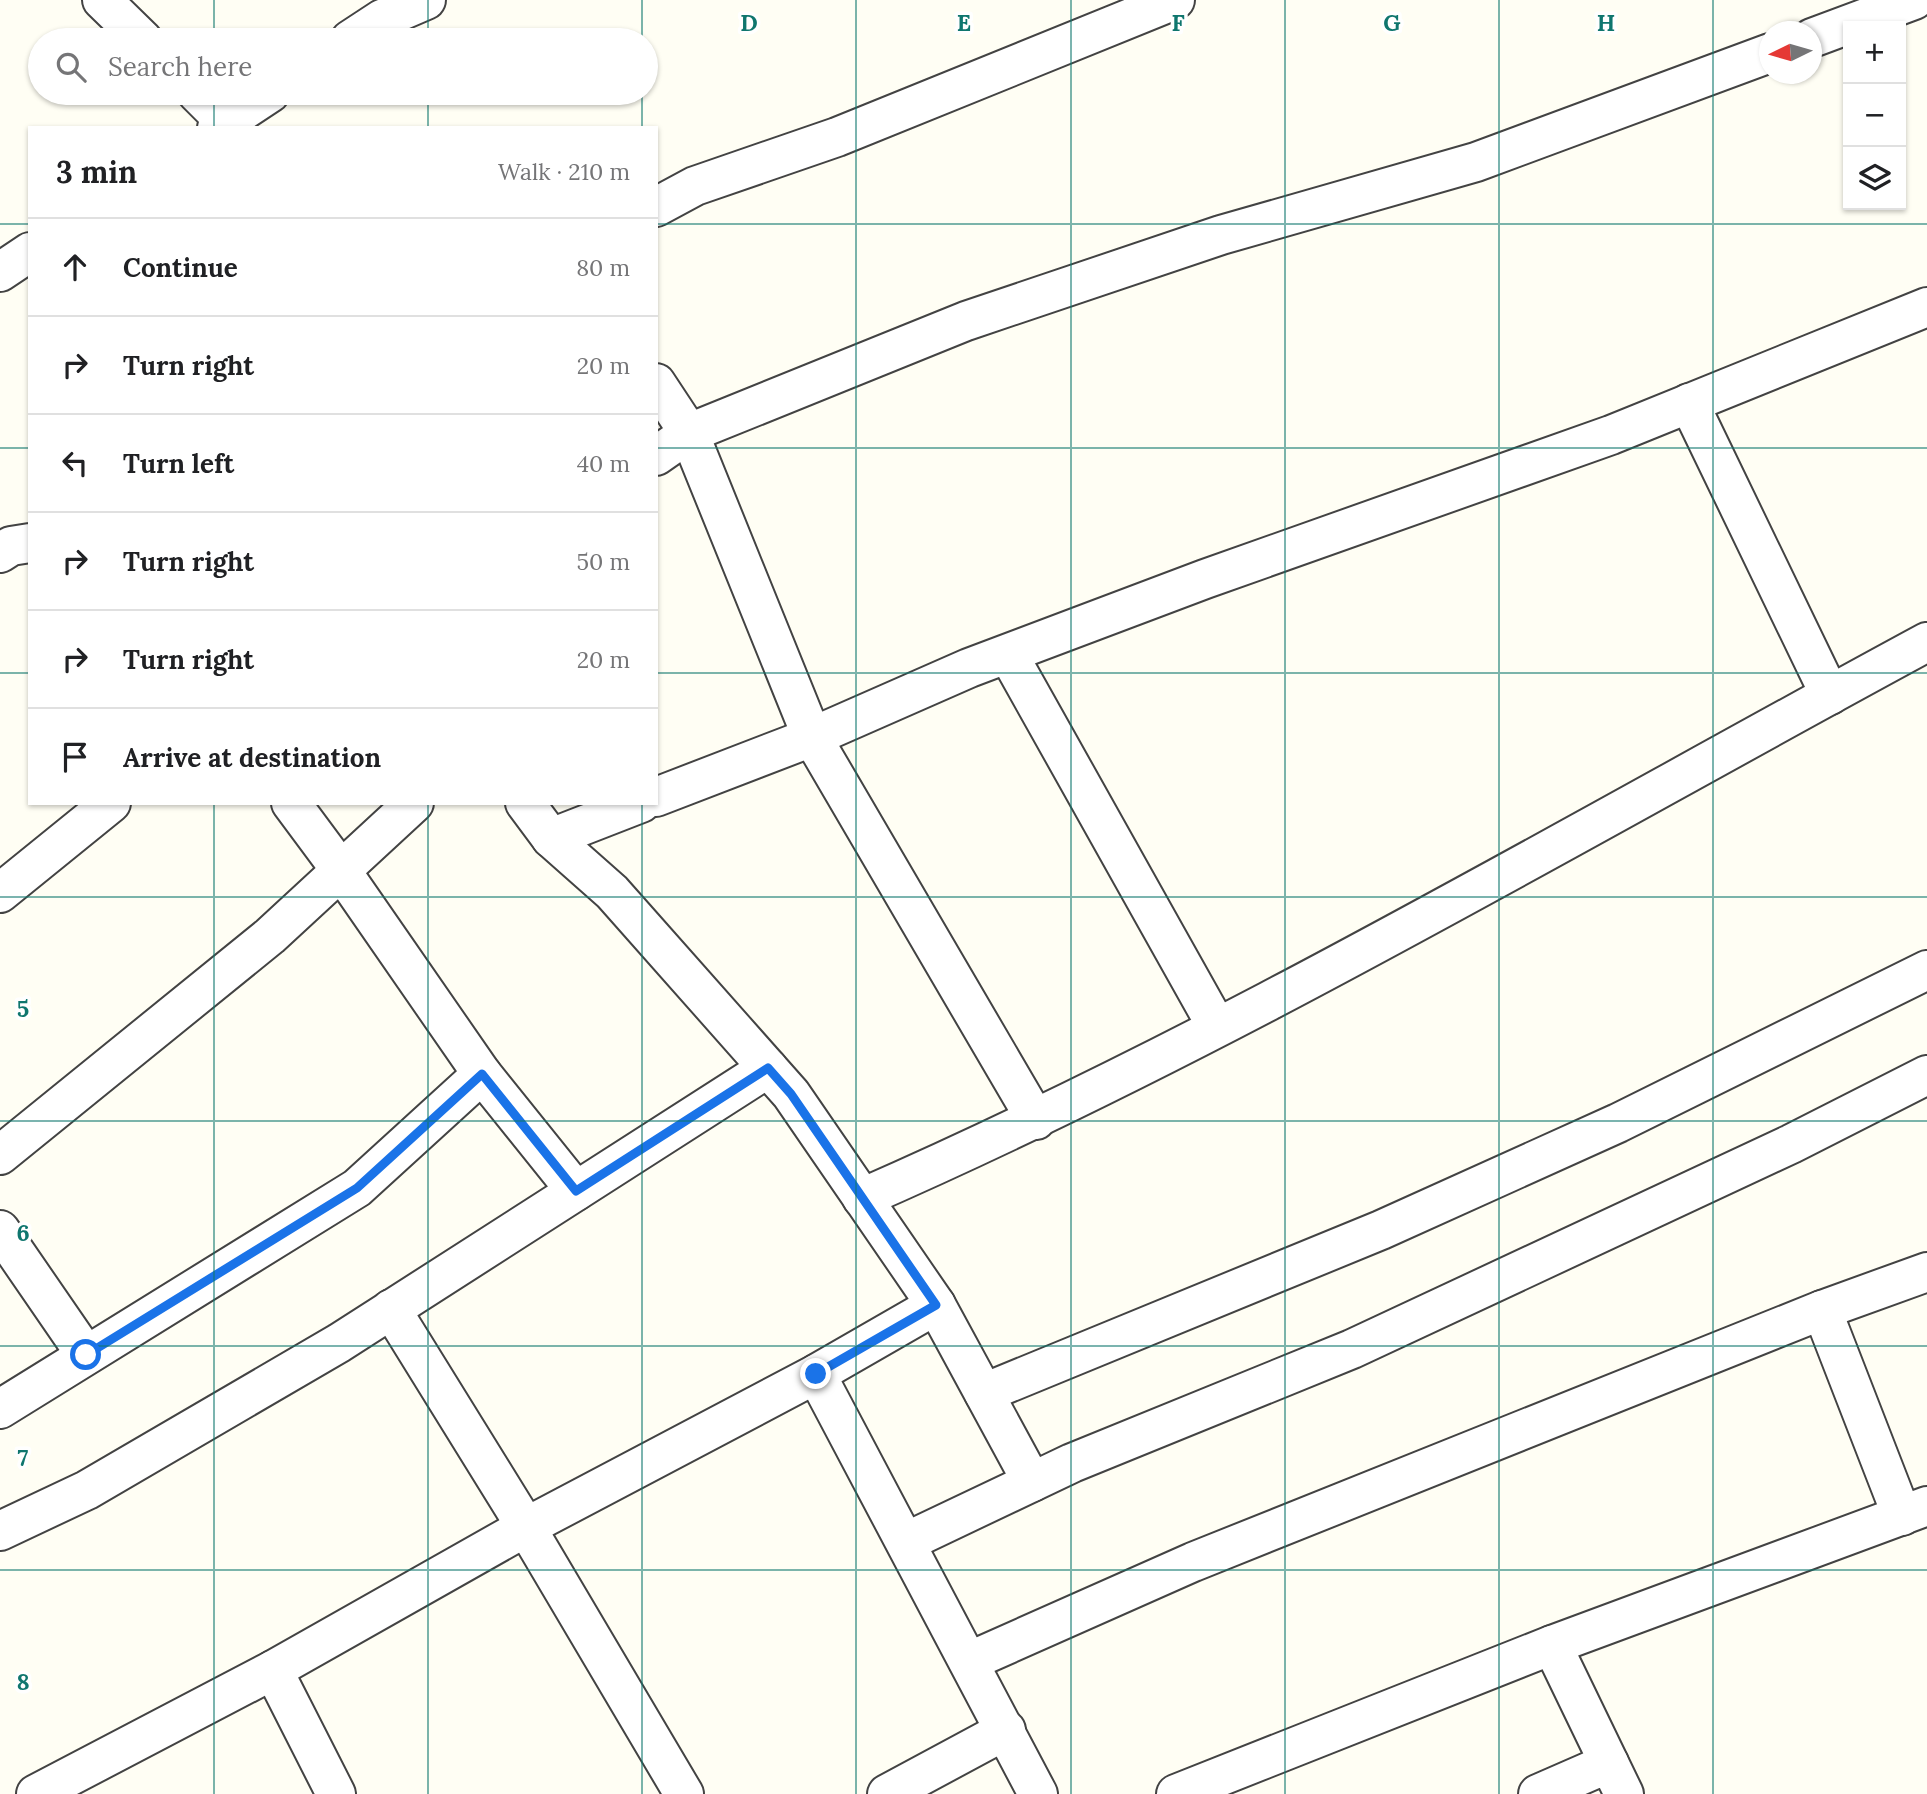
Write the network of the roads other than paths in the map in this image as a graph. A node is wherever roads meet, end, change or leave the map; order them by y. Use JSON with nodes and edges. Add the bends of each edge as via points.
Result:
{"nodes":[{"id":1,"x":102,"y":0,"type":"edge"},
{"id":2,"x":426,"y":0,"type":"edge"},
{"id":3,"x":1175,"y":0,"type":"edge"},
{"id":4,"x":1914,"y":0,"type":"edge"},
{"id":5,"x":131,"y":28,"type":"edge"},
{"id":6,"x":368,"y":28,"type":"edge"},
{"id":7,"x":1822,"y":34,"type":"edge"},
{"id":8,"x":1759,"y":57,"type":"edge"},
{"id":9,"x":206,"y":105,"type":"edge"},
{"id":10,"x":252,"y":105,"type":"edge"},
{"id":11,"x":222,"y":125,"type":"edge"},
{"id":12,"x":658,"y":206,"type":"edge"},
{"id":13,"x":1927,"y":307,"type":"edge"},
{"id":14,"x":658,"y":386,"type":"edge"},
{"id":15,"x":1689,"y":403,"type":"junction"},
{"id":16,"x":689,"y":433,"type":"junction"},
{"id":17,"x":658,"y":455,"type":"edge"},
{"id":18,"x":28,"y":543,"type":"edge"},
{"id":19,"x":0,"y":553,"type":"edge"},
{"id":20,"x":1927,"y":642,"type":"edge"},
{"id":21,"x":1008,"y":654,"type":"junction"},
{"id":22,"x":1830,"y":695,"type":"junction"},
{"id":23,"x":812,"y":737,"type":"junction"},
{"id":24,"x":658,"y":796,"type":"edge"},
{"id":25,"x":109,"y":805,"type":"edge"},
{"id":26,"x":292,"y":805,"type":"edge"},
{"id":27,"x":412,"y":805,"type":"edge"},
{"id":28,"x":526,"y":805,"type":"edge"},
{"id":29,"x":636,"y":805,"type":"edge"},
{"id":30,"x":551,"y":838,"type":"junction"},
{"id":31,"x":340,"y":869,"type":"junction"},
{"id":32,"x":0,"y":893,"type":"edge"},
{"id":33,"x":1927,"y":970,"type":"edge"},
{"id":34,"x":1217,"y":1027,"type":"junction"},
{"id":35,"x":768,"y":1068,"type":"junction"},
{"id":36,"x":482,"y":1074,"type":"junction"},
{"id":37,"x":1927,"y":1075,"type":"edge"},
{"id":38,"x":1036,"y":1121,"type":"junction"},
{"id":39,"x":0,"y":1155,"type":"edge"},
{"id":40,"x":576,"y":1191,"type":"junction"},
{"id":41,"x":862,"y":1198,"type":"junction"},
{"id":42,"x":0,"y":1230,"type":"edge"},
{"id":43,"x":1927,"y":1272,"type":"edge"},
{"id":44,"x":936,"y":1305,"type":"junction"},
{"id":45,"x":391,"y":1309,"type":"junction"},
{"id":46,"x":1822,"y":1310,"type":"junction"},
{"id":47,"x":86,"y":1355,"type":"junction"},
{"id":48,"x":816,"y":1374,"type":"junction"},
{"id":49,"x":984,"y":1394,"type":"junction"},
{"id":50,"x":0,"y":1409,"type":"edge"},
{"id":51,"x":1032,"y":1482,"type":"junction"},
{"id":52,"x":1915,"y":1511,"type":"edge"},
{"id":53,"x":526,"y":1527,"type":"junction"},
{"id":54,"x":0,"y":1531,"type":"edge"},
{"id":55,"x":906,"y":1542,"type":"junction"},
{"id":56,"x":1552,"y":1645,"type":"junction"},
{"id":57,"x":970,"y":1661,"type":"junction"},
{"id":58,"x":273,"y":1670,"type":"junction"},
{"id":59,"x":1006,"y":1730,"type":"junction"},
{"id":60,"x":1617,"y":1778,"type":"edge"},
{"id":61,"x":36,"y":1794,"type":"edge"},
{"id":62,"x":336,"y":1794,"type":"edge"},
{"id":63,"x":684,"y":1794,"type":"edge"},
{"id":64,"x":887,"y":1794,"type":"edge"},
{"id":65,"x":1038,"y":1794,"type":"edge"},
{"id":66,"x":1176,"y":1794,"type":"edge"},
{"id":67,"x":1538,"y":1794,"type":"edge"}],
"edges":[{"from":1,"to":5,"type":"street"},
{"from":2,"to":6,"type":"street"},
{"from":3,"to":12,"type":"street","via":[[837,137],[695,186]]},
{"from":4,"to":7,"type":"street"},
{"from":8,"to":16,"type":"street","via":[[1476,162],[1221,235],[965,321]]},
{"from":9,"to":11,"type":"street"},
{"from":10,"to":11,"type":"street"},
{"from":13,"to":15,"type":"street"},
{"from":14,"to":16,"type":"street"},
{"from":15,"to":21,"type":"street"},
{"from":15,"to":22,"type":"street"},
{"from":16,"to":17,"type":"street"},
{"from":16,"to":23,"type":"street"},
{"from":18,"to":19,"type":"street"},
{"from":20,"to":22,"type":"street"},
{"from":21,"to":23,"type":"street"},
{"from":21,"to":34,"type":"street"},
{"from":22,"to":34,"type":"street","via":[[1448,906]]},
{"from":23,"to":24,"type":"street"},
{"from":23,"to":38,"type":"street"},
{"from":25,"to":32,"type":"street"},
{"from":26,"to":31,"type":"street"},
{"from":27,"to":31,"type":"street"},
{"from":28,"to":30,"type":"street"},
{"from":29,"to":30,"type":"street"},
{"from":30,"to":35,"type":"street","via":[[612,892]]},
{"from":31,"to":36,"type":"street"},
{"from":31,"to":39,"type":"street","via":[[270,936]]},
{"from":33,"to":49,"type":"street","via":[[1618,1123],[1394,1224]]},
{"from":34,"to":38,"type":"street"},
{"from":35,"to":40,"type":"street"},
{"from":35,"to":41,"type":"street"},
{"from":36,"to":40,"type":"street"},
{"from":36,"to":47,"type":"street","via":[[357,1188]]},
{"from":37,"to":51,"type":"street","via":[[1791,1144],[1352,1349]]},
{"from":38,"to":41,"type":"street"},
{"from":40,"to":45,"type":"street"},
{"from":41,"to":44,"type":"street"},
{"from":42,"to":47,"type":"street"},
{"from":43,"to":46,"type":"street"},
{"from":44,"to":48,"type":"street"},
{"from":44,"to":49,"type":"street"},
{"from":45,"to":53,"type":"street"},
{"from":45,"to":54,"type":"street","via":[[87,1490]]},
{"from":46,"to":52,"type":"street"},
{"from":46,"to":57,"type":"street","via":[[1193,1562]]},
{"from":47,"to":50,"type":"street"},
{"from":48,"to":53,"type":"street"},
{"from":48,"to":55,"type":"street"},
{"from":49,"to":51,"type":"street"},
{"from":51,"to":55,"type":"street"},
{"from":52,"to":56,"type":"street"},
{"from":53,"to":58,"type":"street"},
{"from":53,"to":63,"type":"street"},
{"from":55,"to":57,"type":"street"},
{"from":56,"to":60,"type":"street"},
{"from":56,"to":66,"type":"street"},
{"from":57,"to":59,"type":"street"},
{"from":58,"to":61,"type":"street"},
{"from":58,"to":62,"type":"street"},
{"from":59,"to":64,"type":"street"},
{"from":59,"to":65,"type":"street"},
{"from":60,"to":67,"type":"street"}]}
